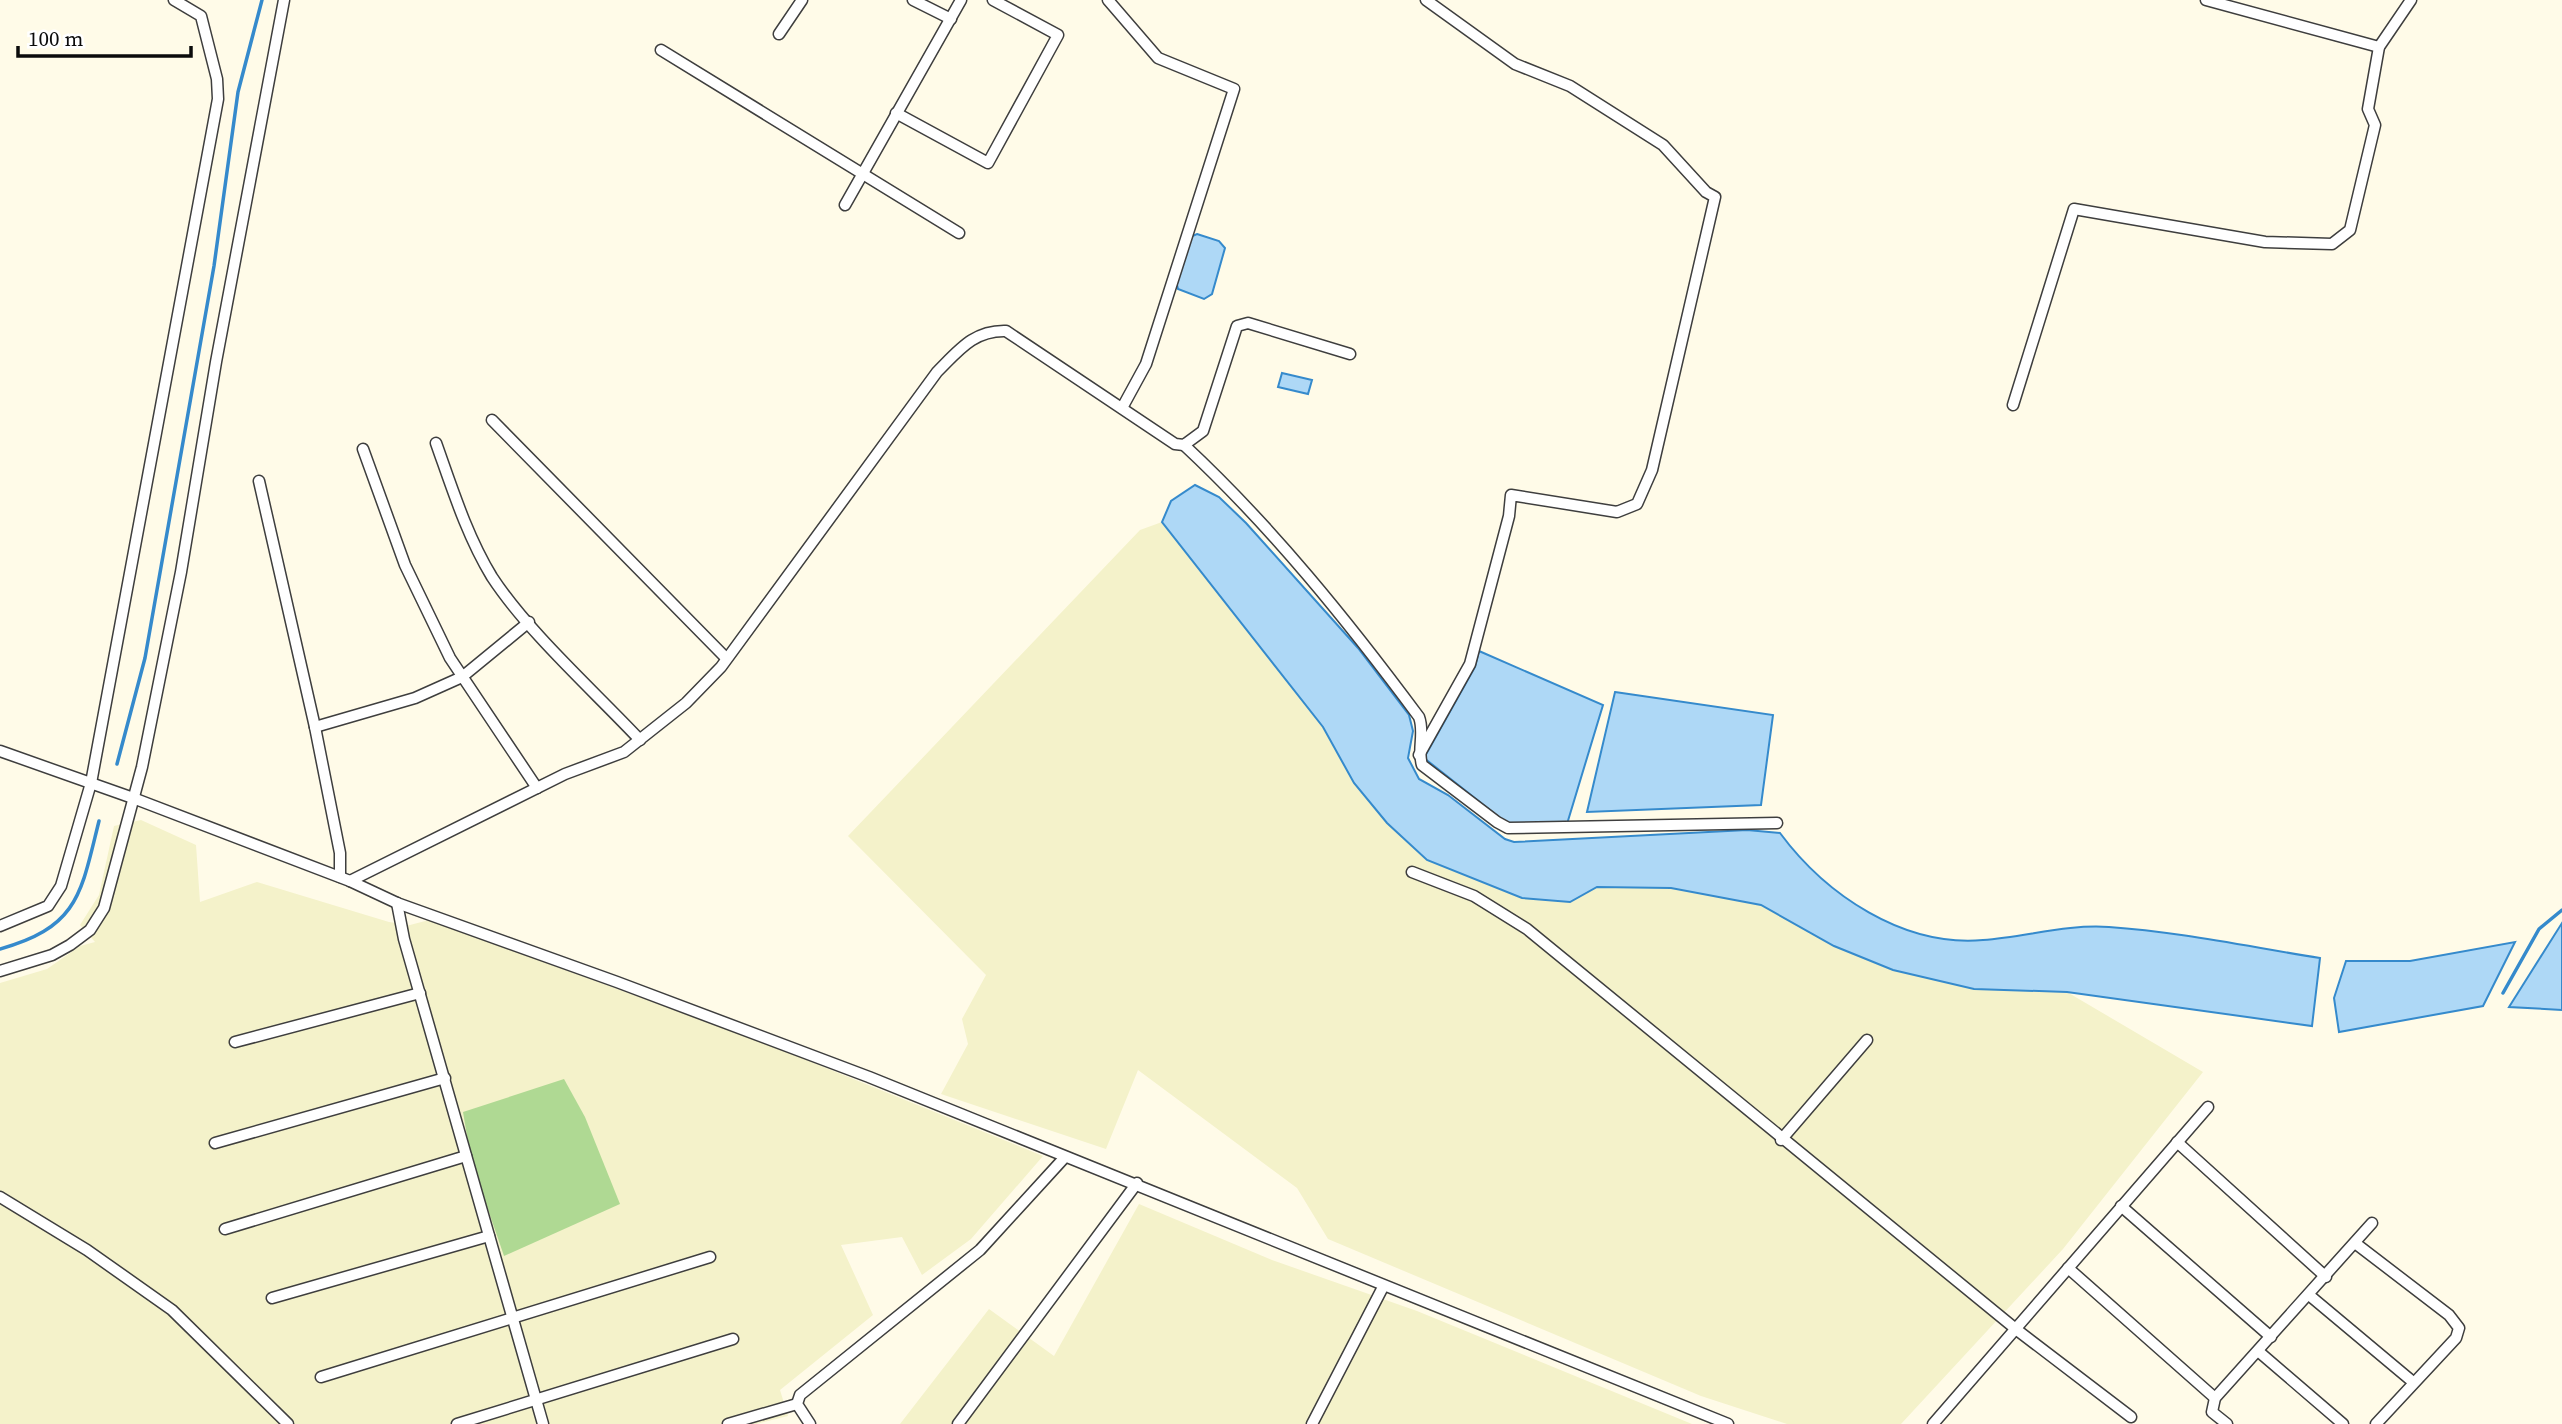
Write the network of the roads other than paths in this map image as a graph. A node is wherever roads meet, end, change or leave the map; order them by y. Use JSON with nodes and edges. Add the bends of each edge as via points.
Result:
{"nodes":[{"id":1,"x":173,"y":0,"type":"edge"},
{"id":2,"x":284,"y":0,"type":"edge"},
{"id":3,"x":802,"y":0,"type":"edge"},
{"id":4,"x":913,"y":0,"type":"edge"},
{"id":5,"x":961,"y":0,"type":"edge"},
{"id":6,"x":993,"y":0,"type":"edge"},
{"id":7,"x":1108,"y":0,"type":"edge"},
{"id":8,"x":1426,"y":0,"type":"edge"},
{"id":9,"x":2206,"y":0,"type":"edge"},
{"id":10,"x":2411,"y":0,"type":"edge"},
{"id":11,"x":951,"y":19,"type":"junction"},
{"id":12,"x":779,"y":34,"type":"dead end"},
{"id":13,"x":2379,"y":47,"type":"junction"},
{"id":14,"x":661,"y":50,"type":"dead end"},
{"id":15,"x":897,"y":114,"type":"junction"},
{"id":16,"x":862,"y":174,"type":"junction"},
{"id":17,"x":845,"y":205,"type":"dead end"},
{"id":18,"x":959,"y":233,"type":"dead end"},
{"id":19,"x":1350,"y":354,"type":"dead end"},
{"id":20,"x":2013,"y":405,"type":"dead end"},
{"id":21,"x":1122,"y":408,"type":"junction"},
{"id":22,"x":492,"y":420,"type":"dead end"},
{"id":23,"x":436,"y":443,"type":"dead end"},
{"id":24,"x":1184,"y":445,"type":"junction"},
{"id":25,"x":363,"y":449,"type":"dead end"},
{"id":26,"x":260,"y":481,"type":"dead end"},
{"id":27,"x":529,"y":622,"type":"junction"},
{"id":28,"x":726,"y":658,"type":"junction"},
{"id":29,"x":462,"y":677,"type":"junction"},
{"id":30,"x":315,"y":727,"type":"junction"},
{"id":31,"x":640,"y":740,"type":"junction"},
{"id":32,"x":0,"y":751,"type":"edge"},
{"id":33,"x":1419,"y":755,"type":"junction"},
{"id":34,"x":91,"y":783,"type":"junction"},
{"id":35,"x":537,"y":788,"type":"junction"},
{"id":36,"x":133,"y":798,"type":"junction"},
{"id":37,"x":1777,"y":823,"type":"dead end"},
{"id":38,"x":1412,"y":872,"type":"dead end"},
{"id":39,"x":345,"y":879,"type":"junction"},
{"id":40,"x":397,"y":903,"type":"junction"},
{"id":41,"x":0,"y":926,"type":"edge"},
{"id":42,"x":0,"y":971,"type":"edge"},
{"id":43,"x":420,"y":993,"type":"junction"},
{"id":44,"x":1867,"y":1040,"type":"dead end"},
{"id":45,"x":235,"y":1042,"type":"dead end"},
{"id":46,"x":444,"y":1078,"type":"junction"},
{"id":47,"x":2208,"y":1107,"type":"dead end"},
{"id":48,"x":1782,"y":1140,"type":"junction"},
{"id":49,"x":2178,"y":1142,"type":"junction"},
{"id":50,"x":215,"y":1143,"type":"dead end"},
{"id":51,"x":466,"y":1156,"type":"junction"},
{"id":52,"x":1065,"y":1157,"type":"junction"},
{"id":53,"x":1137,"y":1183,"type":"junction"},
{"id":54,"x":0,"y":1197,"type":"edge"},
{"id":55,"x":2121,"y":1206,"type":"junction"},
{"id":56,"x":2372,"y":1223,"type":"dead end"},
{"id":57,"x":225,"y":1229,"type":"dead end"},
{"id":58,"x":489,"y":1236,"type":"junction"},
{"id":59,"x":2355,"y":1243,"type":"junction"},
{"id":60,"x":710,"y":1257,"type":"dead end"},
{"id":61,"x":2068,"y":1268,"type":"junction"},
{"id":62,"x":2326,"y":1277,"type":"junction"},
{"id":63,"x":1383,"y":1287,"type":"junction"},
{"id":64,"x":2309,"y":1295,"type":"junction"},
{"id":65,"x":272,"y":1298,"type":"dead end"},
{"id":66,"x":512,"y":1318,"type":"junction"},
{"id":67,"x":2017,"y":1330,"type":"junction"},
{"id":68,"x":2271,"y":1337,"type":"junction"},
{"id":69,"x":733,"y":1339,"type":"dead end"},
{"id":70,"x":2258,"y":1351,"type":"junction"},
{"id":71,"x":321,"y":1377,"type":"dead end"},
{"id":72,"x":2413,"y":1382,"type":"junction"},
{"id":73,"x":2215,"y":1398,"type":"junction"},
{"id":74,"x":536,"y":1400,"type":"junction"},
{"id":75,"x":797,"y":1404,"type":"junction"},
{"id":76,"x":2131,"y":1417,"type":"dead end"},
{"id":77,"x":767,"y":1419,"type":"edge"},
{"id":78,"x":288,"y":1424,"type":"edge"},
{"id":79,"x":457,"y":1424,"type":"edge"},
{"id":80,"x":543,"y":1424,"type":"edge"},
{"id":81,"x":727,"y":1424,"type":"edge"},
{"id":82,"x":810,"y":1424,"type":"edge"},
{"id":83,"x":958,"y":1424,"type":"edge"},
{"id":84,"x":1312,"y":1424,"type":"edge"},
{"id":85,"x":1728,"y":1424,"type":"edge"},
{"id":86,"x":1933,"y":1424,"type":"edge"},
{"id":87,"x":2227,"y":1424,"type":"edge"},
{"id":88,"x":2343,"y":1424,"type":"edge"},
{"id":89,"x":2376,"y":1424,"type":"edge"}],
"edges":[{"from":1,"to":34,"type":"street","via":[[201,16],[218,99]]},
{"from":2,"to":36,"type":"street","via":[[181,572]]},
{"from":3,"to":12,"type":"street"},
{"from":4,"to":11,"type":"street"},
{"from":5,"to":11,"type":"street"},
{"from":6,"to":15,"type":"street","via":[[1058,34],[988,163]]},
{"from":7,"to":21,"type":"street","via":[[1158,58],[1234,89],[1146,364]]},
{"from":8,"to":33,"type":"street","via":[[1515,64],[1570,86],[1663,145],[1715,197],[1652,470],[1637,505],[1617,512],[1511,495],[1470,664]]},
{"from":9,"to":13,"type":"street"},
{"from":10,"to":13,"type":"street"},
{"from":11,"to":15,"type":"street"},
{"from":13,"to":20,"type":"street","via":[[2368,108],[2375,125],[2350,230],[2341,239],[2332,244],[2265,242],[2074,209]]},
{"from":14,"to":16,"type":"street"},
{"from":15,"to":16,"type":"street"},
{"from":16,"to":17,"type":"street"},
{"from":16,"to":18,"type":"street"},
{"from":19,"to":24,"type":"street","via":[[1248,323],[1237,326],[1203,431]]},
{"from":21,"to":24,"type":"street","via":[[1175,444]]},
{"from":21,"to":28,"type":"street","via":[[1006,331],[970,339],[937,372]]},
{"from":22,"to":28,"type":"street"},
{"from":23,"to":27,"type":"street","via":[[461,514],[492,576]]},
{"from":24,"to":33,"type":"street","via":[[1238,495],[1337,608],[1419,717]]},
{"from":25,"to":29,"type":"street","via":[[405,565]]},
{"from":26,"to":30,"type":"street"},
{"from":27,"to":29,"type":"street"},
{"from":27,"to":31,"type":"street"},
{"from":28,"to":31,"type":"street","via":[[708,683]]},
{"from":29,"to":30,"type":"street","via":[[415,698]]},
{"from":29,"to":35,"type":"street"},
{"from":30,"to":39,"type":"street"},
{"from":31,"to":35,"type":"street","via":[[624,752]]},
{"from":32,"to":34,"type":"street"},
{"from":33,"to":37,"type":"street","via":[[1422,765],[1508,828]]},
{"from":34,"to":36,"type":"street"},
{"from":34,"to":41,"type":"street","via":[[61,886],[48,905]]},
{"from":35,"to":39,"type":"street"},
{"from":36,"to":39,"type":"street"},
{"from":36,"to":42,"type":"street","via":[[104,908],[90,930],[52,955]]},
{"from":38,"to":48,"type":"street","via":[[1474,896],[1527,929]]},
{"from":39,"to":40,"type":"street"},
{"from":40,"to":43,"type":"street"},
{"from":40,"to":52,"type":"street","via":[[869,1077]]},
{"from":43,"to":45,"type":"street"},
{"from":43,"to":46,"type":"street"},
{"from":44,"to":48,"type":"street"},
{"from":46,"to":50,"type":"street"},
{"from":46,"to":51,"type":"street"},
{"from":47,"to":49,"type":"street"},
{"from":48,"to":67,"type":"street"},
{"from":49,"to":55,"type":"street"},
{"from":49,"to":62,"type":"street"},
{"from":51,"to":57,"type":"street"},
{"from":51,"to":58,"type":"street"},
{"from":52,"to":53,"type":"street"},
{"from":52,"to":75,"type":"street","via":[[980,1250],[800,1395]]},
{"from":53,"to":63,"type":"street"},
{"from":53,"to":83,"type":"street"},
{"from":54,"to":78,"type":"street","via":[[172,1310]]},
{"from":55,"to":61,"type":"street"},
{"from":55,"to":68,"type":"street"},
{"from":56,"to":59,"type":"street"},
{"from":58,"to":65,"type":"street"},
{"from":58,"to":66,"type":"street"},
{"from":59,"to":62,"type":"street"},
{"from":59,"to":72,"type":"street","via":[[2449,1315],[2459,1328],[2456,1338]]},
{"from":60,"to":66,"type":"street"},
{"from":61,"to":67,"type":"street"},
{"from":61,"to":73,"type":"street"},
{"from":62,"to":64,"type":"street"},
{"from":63,"to":84,"type":"street"},
{"from":63,"to":85,"type":"street"},
{"from":64,"to":68,"type":"street"},
{"from":64,"to":72,"type":"street"},
{"from":66,"to":71,"type":"street"},
{"from":66,"to":74,"type":"street"},
{"from":67,"to":76,"type":"street"},
{"from":67,"to":86,"type":"street"},
{"from":68,"to":70,"type":"street"},
{"from":69,"to":74,"type":"street"},
{"from":70,"to":73,"type":"street"},
{"from":70,"to":88,"type":"street"},
{"from":72,"to":89,"type":"street"},
{"from":73,"to":87,"type":"street","via":[[2212,1412]]},
{"from":74,"to":79,"type":"street"},
{"from":74,"to":80,"type":"street"},
{"from":75,"to":77,"type":"street"},
{"from":75,"to":82,"type":"street"},
{"from":77,"to":81,"type":"street"}]}
